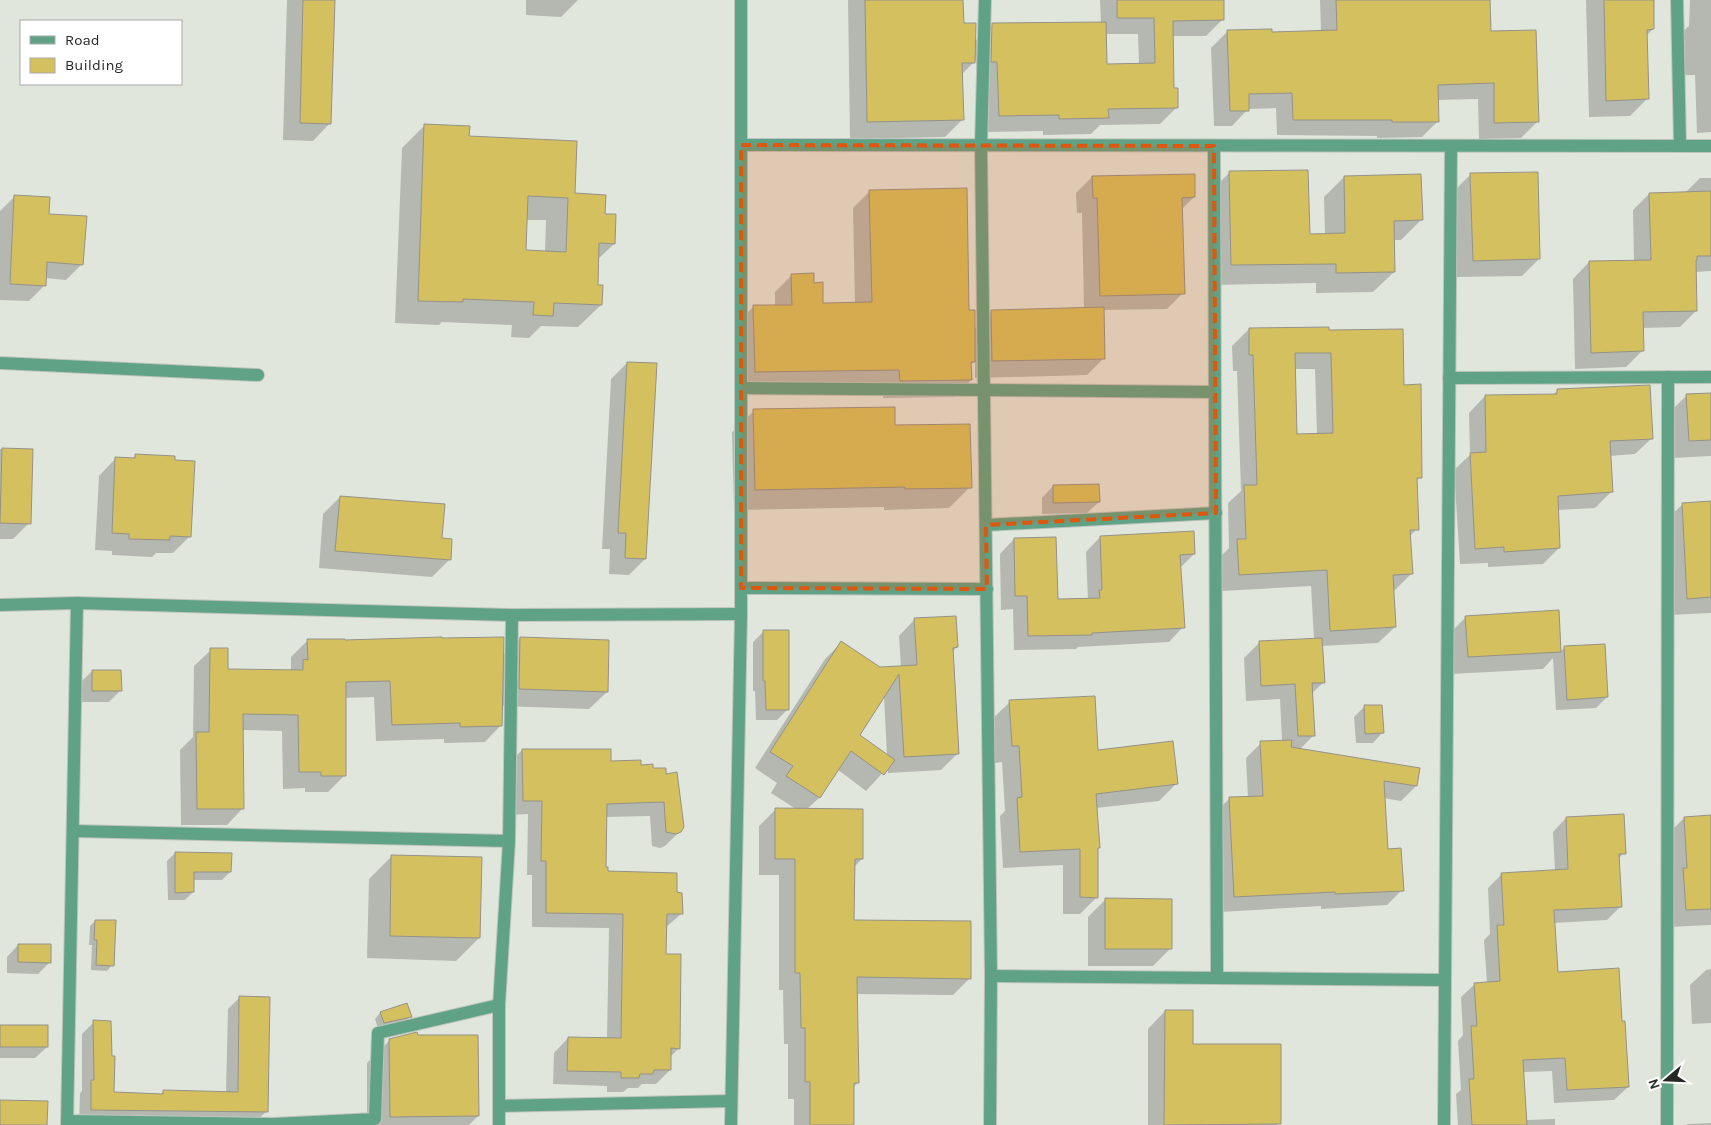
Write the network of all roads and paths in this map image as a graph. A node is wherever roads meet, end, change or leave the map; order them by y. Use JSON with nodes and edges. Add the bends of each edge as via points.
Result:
{"nodes":[{"id":1,"x":741,"y":0,"type":"edge"},
{"id":2,"x":985,"y":0,"type":"edge"},
{"id":3,"x":1677,"y":0,"type":"edge"},
{"id":4,"x":741,"y":145,"type":"junction"},
{"id":5,"x":981,"y":145,"type":"junction"},
{"id":6,"x":1214,"y":146,"type":"junction"},
{"id":7,"x":1451,"y":146,"type":"junction"},
{"id":8,"x":1680,"y":146,"type":"junction"},
{"id":9,"x":1711,"y":146,"type":"edge"},
{"id":10,"x":0,"y":363,"type":"edge"},
{"id":11,"x":258,"y":375,"type":"dead end"},
{"id":12,"x":1668,"y":377,"type":"junction"},
{"id":13,"x":1711,"y":377,"type":"edge"},
{"id":14,"x":1449,"y":378,"type":"junction"},
{"id":15,"x":741,"y":388,"type":"junction"},
{"id":16,"x":984,"y":391,"type":"junction"},
{"id":17,"x":1215,"y":392,"type":"junction"},
{"id":18,"x":1216,"y":513,"type":"junction"},
{"id":19,"x":986,"y":525,"type":"junction"},
{"id":20,"x":741,"y":588,"type":"junction"},
{"id":21,"x":987,"y":589,"type":"junction"},
{"id":22,"x":77,"y":604,"type":"junction"},
{"id":23,"x":0,"y":605,"type":"edge"},
{"id":24,"x":741,"y":614,"type":"junction"},
{"id":25,"x":512,"y":615,"type":"junction"},
{"id":26,"x":72,"y":831,"type":"junction"},
{"id":27,"x":509,"y":841,"type":"junction"},
{"id":28,"x":991,"y":976,"type":"junction"},
{"id":29,"x":1217,"y":978,"type":"junction"},
{"id":30,"x":1445,"y":980,"type":"junction"},
{"id":31,"x":499,"y":1005,"type":"junction"},
{"id":32,"x":730,"y":1100,"type":"junction"},
{"id":33,"x":500,"y":1106,"type":"junction"},
{"id":34,"x":67,"y":1123,"type":"edge"},
{"id":35,"x":273,"y":1125,"type":"edge"},
{"id":36,"x":499,"y":1125,"type":"edge"},
{"id":37,"x":731,"y":1125,"type":"edge"},
{"id":38,"x":990,"y":1125,"type":"edge"},
{"id":39,"x":1444,"y":1125,"type":"edge"},
{"id":40,"x":1667,"y":1125,"type":"edge"}],
"edges":[{"from":1,"to":4,"type":"street"},
{"from":2,"to":5,"type":"street"},
{"from":3,"to":8,"type":"street"},
{"from":4,"to":5,"type":"street"},
{"from":4,"to":15,"type":"street"},
{"from":5,"to":6,"type":"street"},
{"from":5,"to":16,"type":"street"},
{"from":6,"to":7,"type":"street"},
{"from":6,"to":17,"type":"street"},
{"from":7,"to":8,"type":"street"},
{"from":7,"to":14,"type":"street"},
{"from":8,"to":9,"type":"street"},
{"from":10,"to":11,"type":"street"},
{"from":12,"to":13,"type":"street"},
{"from":12,"to":14,"type":"street"},
{"from":12,"to":40,"type":"street"},
{"from":14,"to":30,"type":"street"},
{"from":15,"to":16,"type":"street"},
{"from":15,"to":20,"type":"street"},
{"from":16,"to":17,"type":"street"},
{"from":16,"to":19,"type":"street"},
{"from":17,"to":18,"type":"street"},
{"from":18,"to":19,"type":"street"},
{"from":18,"to":29,"type":"street"},
{"from":19,"to":21,"type":"street"},
{"from":20,"to":21,"type":"street"},
{"from":20,"to":24,"type":"street"},
{"from":21,"to":28,"type":"street"},
{"from":22,"to":23,"type":"street"},
{"from":22,"to":25,"type":"street"},
{"from":22,"to":26,"type":"street"},
{"from":24,"to":25,"type":"street"},
{"from":24,"to":32,"type":"street"},
{"from":25,"to":27,"type":"street"},
{"from":26,"to":27,"type":"street"},
{"from":26,"to":34,"type":"street"},
{"from":27,"to":31,"type":"street"},
{"from":28,"to":29,"type":"street"},
{"from":28,"to":38,"type":"street"},
{"from":29,"to":30,"type":"street"},
{"from":30,"to":39,"type":"street"},
{"from":31,"to":33,"type":"street"},
{"from":31,"to":35,"type":"street","via":[[378,1033],[375,1119]]},
{"from":32,"to":33,"type":"street"},
{"from":32,"to":37,"type":"street"},
{"from":33,"to":36,"type":"street"},
{"from":34,"to":35,"type":"street"}]}
